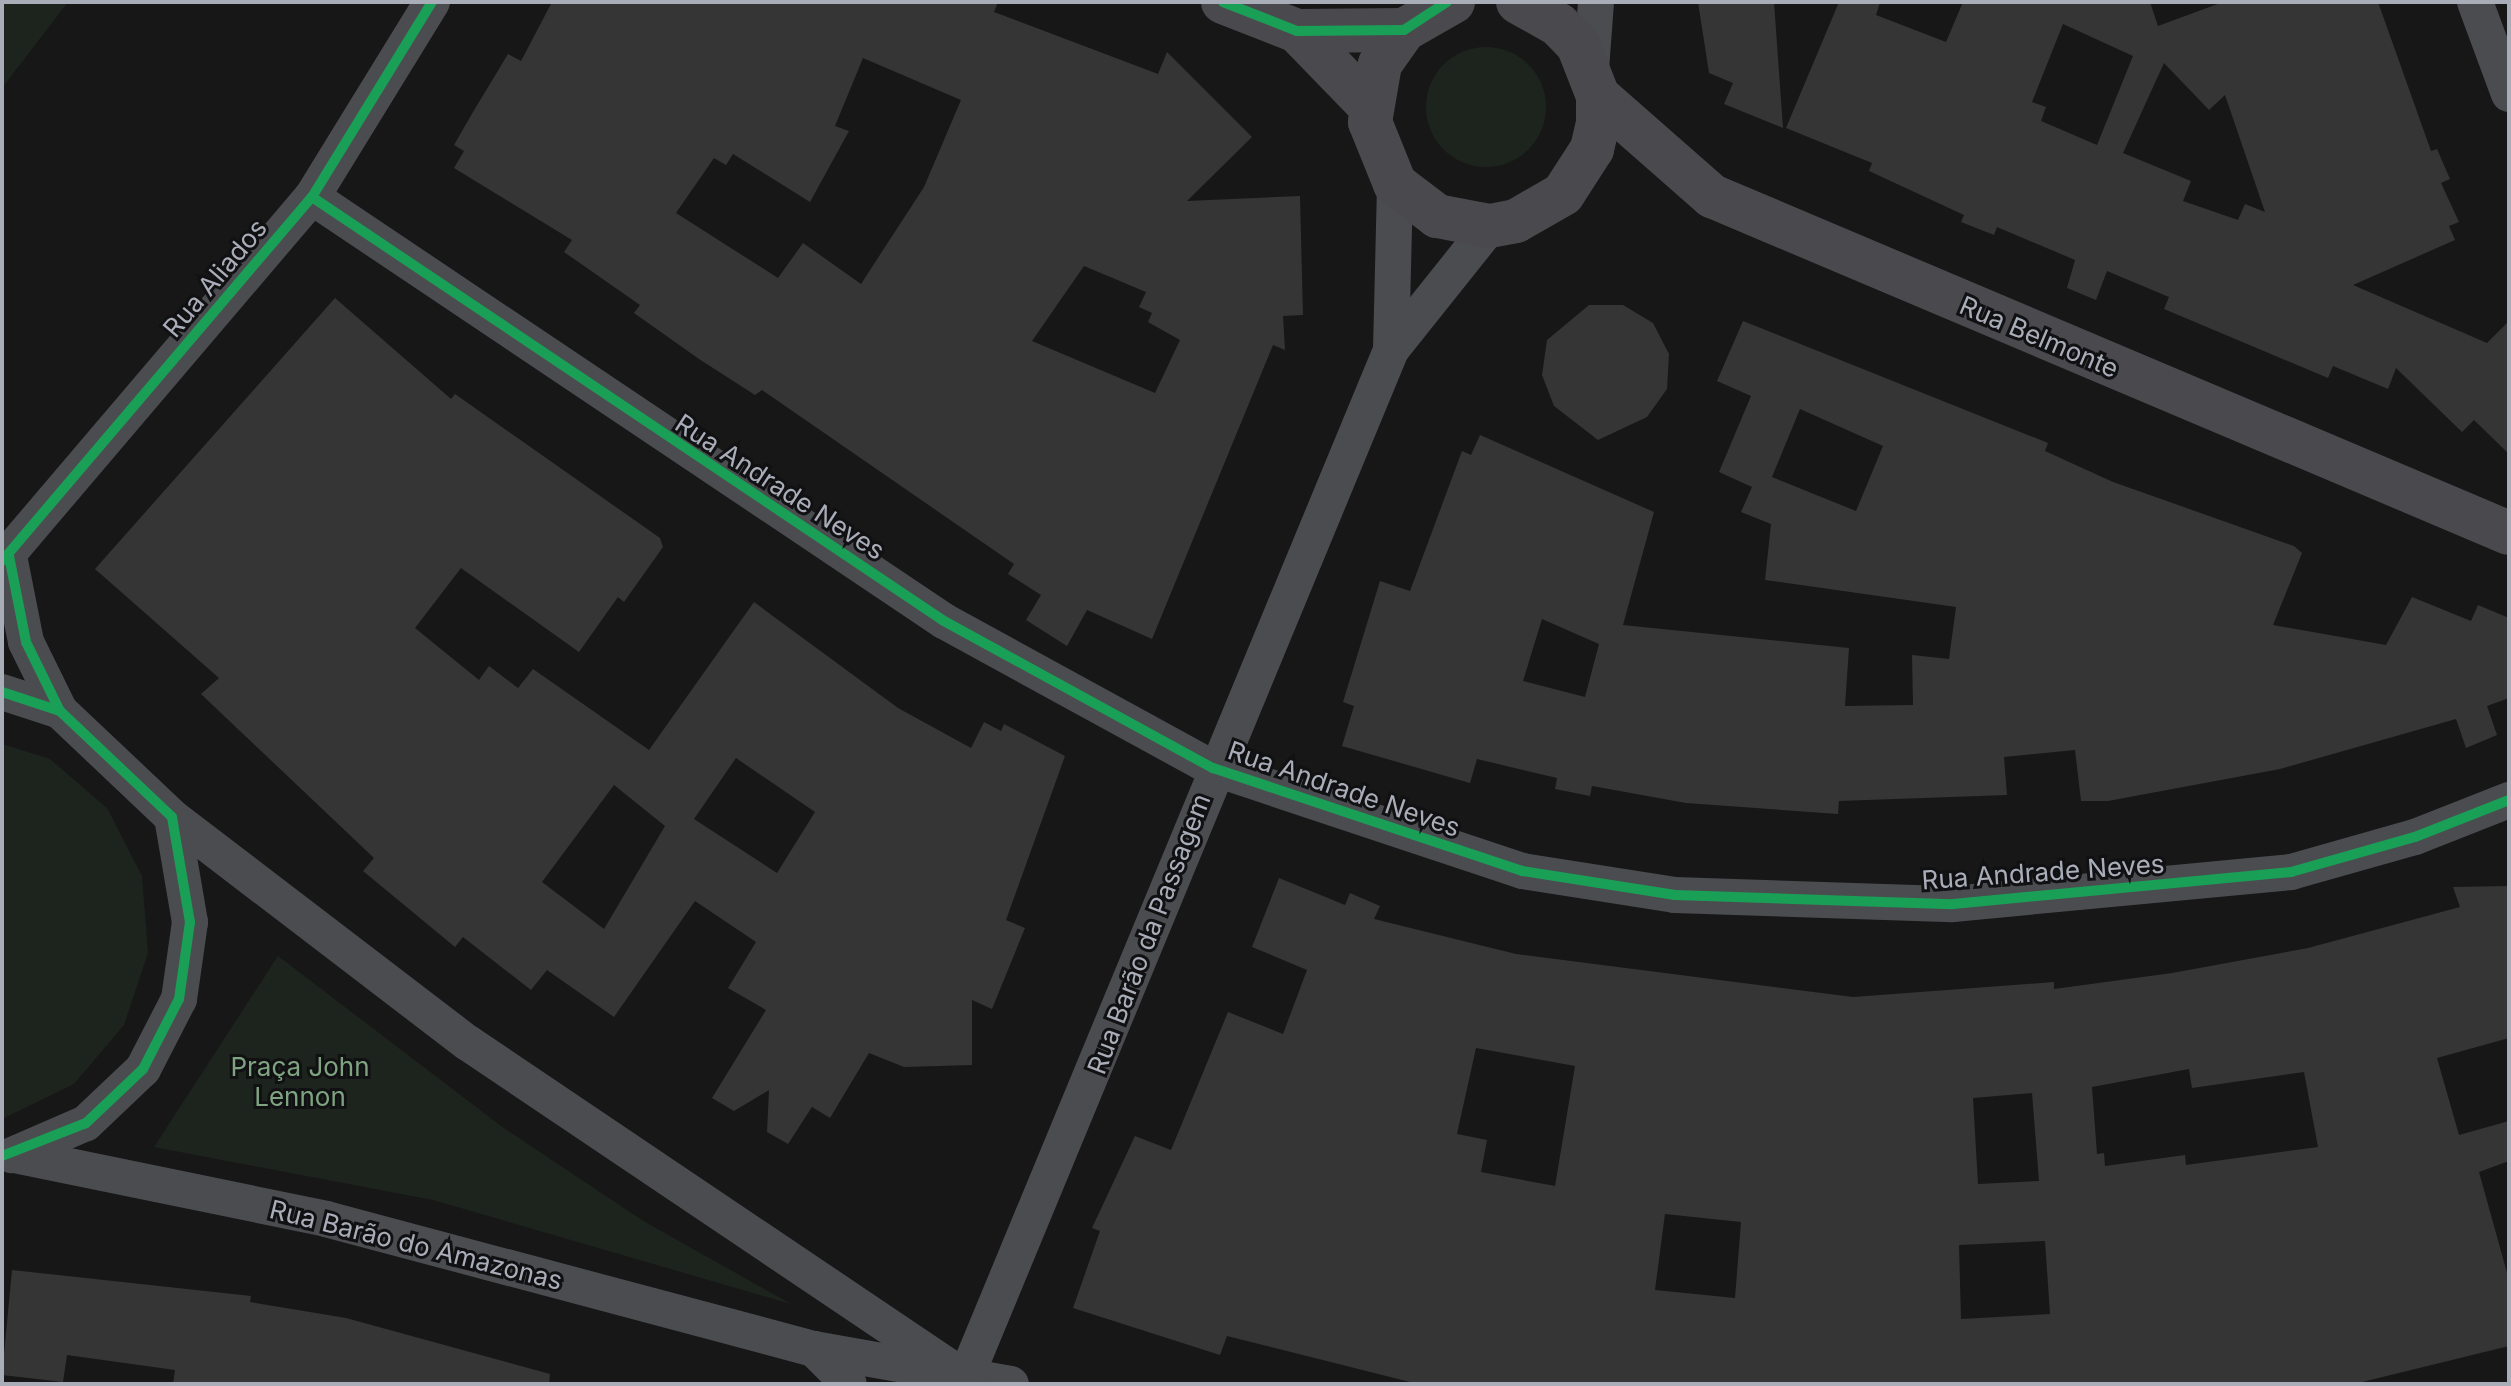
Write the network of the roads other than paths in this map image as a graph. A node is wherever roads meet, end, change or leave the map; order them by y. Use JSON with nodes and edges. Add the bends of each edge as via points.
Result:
{"nodes":[{"id":1,"x":432,"y":2,"type":"edge"},
{"id":2,"x":1223,"y":2,"type":"edge"},
{"id":3,"x":1518,"y":2,"type":"edge"},
{"id":4,"x":1596,"y":2,"type":"edge"},
{"id":5,"x":2475,"y":2,"type":"edge"},
{"id":6,"x":1448,"y":3,"type":"edge"},
{"id":7,"x":1404,"y":30,"type":"junction"},
{"id":8,"x":1297,"y":31,"type":"junction"},
{"id":9,"x":1594,"y":82,"type":"junction"},
{"id":10,"x":2509,"y":94,"type":"edge"},
{"id":11,"x":1369,"y":105,"type":"junction"},
{"id":12,"x":1395,"y":184,"type":"junction"},
{"id":13,"x":312,"y":197,"type":"junction"},
{"id":14,"x":1490,"y":226,"type":"junction"},
{"id":15,"x":1391,"y":350,"type":"junction"},
{"id":16,"x":2509,"y":533,"type":"edge"},
{"id":17,"x":5,"y":558,"type":"edge"},
{"id":18,"x":2,"y":692,"type":"edge"},
{"id":19,"x":60,"y":711,"type":"junction"},
{"id":20,"x":1213,"y":768,"type":"junction"},
{"id":21,"x":2509,"y":800,"type":"edge"},
{"id":22,"x":172,"y":817,"type":"junction"},
{"id":23,"x":9,"y":1155,"type":"edge"},
{"id":24,"x":881,"y":1318,"type":"junction"},
{"id":25,"x":854,"y":1370,"type":"edge"},
{"id":26,"x":967,"y":1382,"type":"edge"},
{"id":27,"x":1011,"y":1384,"type":"edge"}],
"edges":[{"from":1,"to":13,"type":"street","name":"Rua Aliados"},
{"from":2,"to":8,"type":"main road"},
{"from":3,"to":9,"type":"main road","name":"Rua Belmonte","via":[[1559,25]]},
{"from":4,"to":9,"type":"street"},
{"from":5,"to":10,"type":"street"},
{"from":6,"to":7,"type":"main road"},
{"from":7,"to":8,"type":"main road"},
{"from":7,"to":11,"type":"main road","via":[[1380,64]]},
{"from":8,"to":11,"type":"main road"},
{"from":9,"to":14,"type":"main road","via":[[1592,149],[1563,194],[1516,221]]},
{"from":9,"to":16,"type":"main road","name":"Rua Belmonte","via":[[1712,196]]},
{"from":11,"to":12,"type":"main road","via":[[1378,155]]},
{"from":12,"to":14,"type":"main road","via":[[1437,216]]},
{"from":12,"to":15,"type":"street","name":"Rua Barão da Passagem"},
{"from":13,"to":17,"type":"street","name":"Rua Aliados"},
{"from":13,"to":20,"type":"street","name":"Rua Andrade Neves","via":[[944,621]]},
{"from":14,"to":15,"type":"street","name":"Rua Barão da Passagem"},
{"from":15,"to":20,"type":"street","name":"Rua Barão da Passagem"},
{"from":17,"to":19,"type":"street","via":[[26,642]]},
{"from":18,"to":19,"type":"street"},
{"from":19,"to":22,"type":"street"},
{"from":20,"to":21,"type":"street","name":"Rua Andrade Neves","via":[[1522,871],[1675,895],[1953,904],[2291,872],[2415,837]]},
{"from":20,"to":26,"type":"street","name":"Rua Barão da Passagem"},
{"from":22,"to":23,"type":"street","via":[[190,922],[182,986],[164,1036],[143,1069],[86,1123]]},
{"from":22,"to":24,"type":"street","via":[[468,1043]]},
{"from":23,"to":25,"type":"street","name":"Rua Barão do Amazonas","via":[[326,1219],[814,1349]]},
{"from":24,"to":25,"type":"street","via":[[875,1341]]},
{"from":24,"to":26,"type":"street"},
{"from":25,"to":26,"type":"street","name":"Rua Barão do Amazonas"},
{"from":26,"to":27,"type":"street","name":"Rua Barão do Amazonas"}]}
